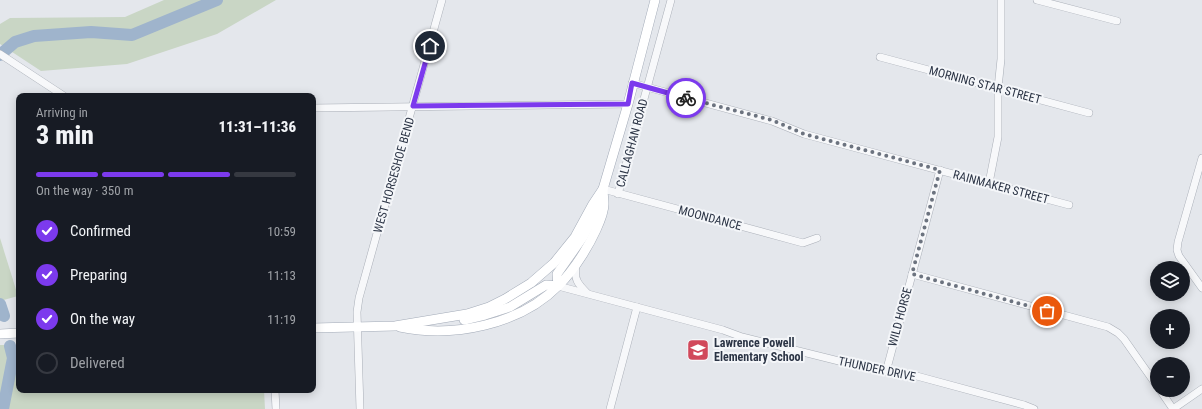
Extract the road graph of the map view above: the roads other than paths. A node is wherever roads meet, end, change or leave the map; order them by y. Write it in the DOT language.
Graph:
graph roads {
  1 [pos="442,0"];
  2 [pos="655,0"];
  3 [pos="671,0"];
  4 [pos="1001,0"];
  5 [pos="1037,0"];
  6 [pos="1117,22"];
  7 [pos="0,54"];
  8 [pos="880,57"];
  9 [pos="632,83"];
  10 [pos="647,88"];
  11 [pos="998,88"];
  12 [pos="60,93"];
  13 [pos="628,104"];
  14 [pos="413,106"];
  15 [pos="316,108"];
  16 [pos="1089,113"];
  17 [pos="1202,158"];
  18 [pos="940,170"];
  19 [pos="989,183"];
  20 [pos="601,192"];
  21 [pos="618,194"];
  22 [pos="1069,205"];
  23 [pos="817,238"];
  24 [pos="576,265"];
  25 [pos="912,274"];
  26 [pos="558,286"];
  27 [pos="1202,288"];
  28 [pos="587,294"];
  29 [pos="637,307"];
  30 [pos="417,322"];
  31 [pos="395,326"];
  32 [pos="357,327"];
  33 [pos="316,328"];
  34 [pos="16,333"];
  35 [pos="0,334"];
  36 [pos="886,372"];
  37 [pos="1150,376"];
  38 [pos="1202,389"];
  39 [pos="276,393"];
  40 [pos="1165,397"];
  41 [pos="276,409"];
  42 [pos="360,409"];
  43 [pos="610,409"];
  44 [pos="1034,409"];
  45 [pos="1173,409"];
  1 -- 14 [label="street, WEST HORSESHOE BEND"];
  2 -- 9 [label="main road, CALLAGHAN ROAD"];
  3 -- 10 [label="street, CALLAGHAN ROAD"];
  4 -- 11 [label="street"];
  5 -- 6 [label="street"];
  7 -- 12 [label="street"];
  8 -- 11 [label="street, MORNING STAR STREET"];
  9 -- 10 [label="street, RAINMAKER STREET"];
  9 -- 13 [label="main road, CALLAGHAN ROAD"];
  10 -- 18 [label="street, RAINMAKER STREET"];
  10 -- 21 [label="street, CALLAGHAN ROAD"];
  11 -- 16 [label="street, MORNING STAR STREET"];
  11 -- 19 [label="street"];
  13 -- 14 [label="street"];
  13 -- 20 [label="main road, CALLAGHAN ROAD"];
  14 -- 15 [label="street"];
  14 -- 32 [label="street, WEST HORSESHOE BEND"];
  17 -- 27 [label="street"];
  18 -- 19 [label="street, RAINMAKER STREET"];
  18 -- 25 [label="street, WILD HORSE"];
  19 -- 22 [label="street, RAINMAKER STREET"];
  20 -- 21 [label="street, MOONDANCE"];
  20 -- 24 [label="main road, CALLAGHAN ROAD"];
  20 -- 26 [label="main road"];
  20 -- 30 [label="main road, CALLAGHAN ROAD"];
  21 -- 23 [label="street, MOONDANCE"];
  24 -- 26 [label="main road, CALLAGHAN ROAD"];
  24 -- 28 [label="street"];
  25 -- 36 [label="street, WILD HORSE"];
  25 -- 37 [label="street"];
  26 -- 28 [label="street, THUNDER DRIVE"];
  26 -- 30 [label="main road"];
  26 -- 31 [label="main road, CALLAGHAN ROAD"];
  28 -- 29 [label="street, THUNDER DRIVE"];
  29 -- 36 [label="street, THUNDER DRIVE"];
  29 -- 43 [label="street"];
  30 -- 31 [label="main road, CALLAGHAN ROAD"];
  31 -- 32 [label="main road, CALLAGHAN ROAD"];
  32 -- 33 [label="main road, CALLAGHAN ROAD"];
  32 -- 42 [label="street, WEST HORSESHOE BEND"];
  34 -- 35 [label="main road"];
  36 -- 44 [label="street, THUNDER DRIVE"];
  38 -- 45 [label="street"];
  39 -- 41 [label="street"];
  40 -- 45 [label="street"];
}
